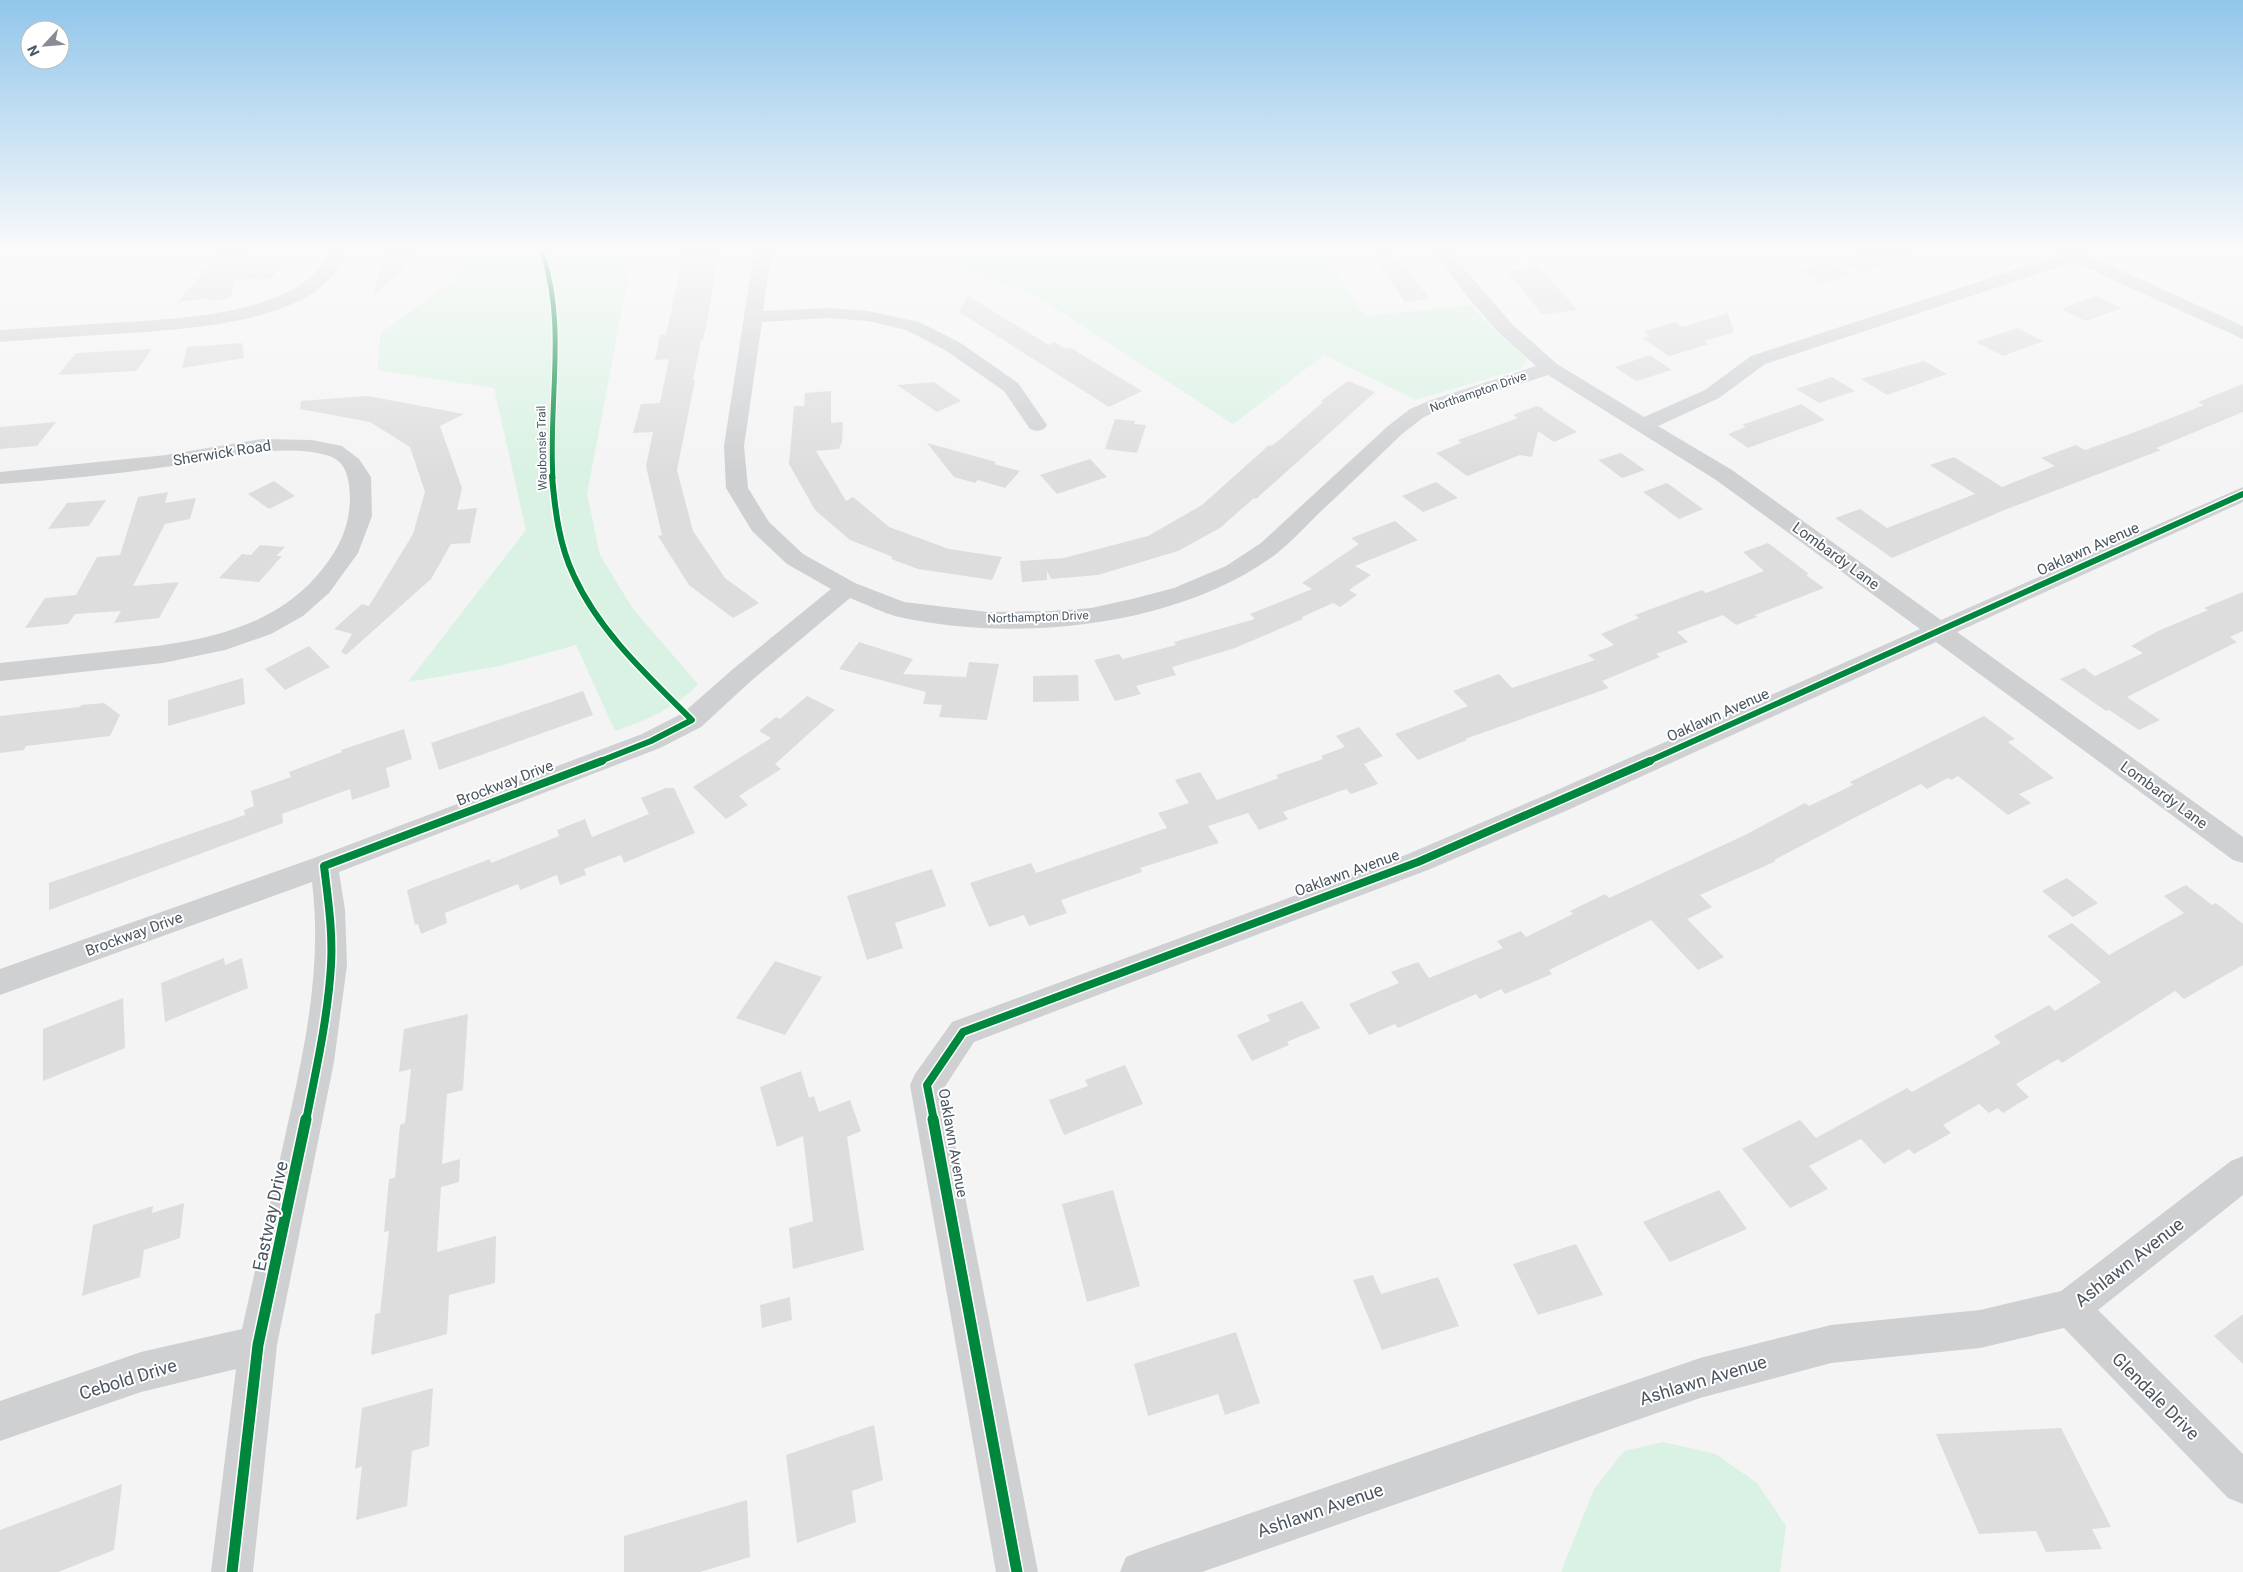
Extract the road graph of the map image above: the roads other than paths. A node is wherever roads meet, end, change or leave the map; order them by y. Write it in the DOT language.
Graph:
graph roads {
  1 [pos="147,325"];
  2 [pos="753,325"];
  3 [pos="909,325"];
  4 [pos="1503,325"];
  5 [pos="1861,325"];
  6 [pos="2227,325"];
  7 [pos="2243,333"];
  8 [pos="0,336"];
  9 [pos="1550,368"];
  10 [pos="1037,424"];
  11 [pos="1645,424"];
  12 [pos="0,478"];
  13 [pos="2243,494"];
  14 [pos="847,588"];
  15 [pos="1940,632"];
  16 [pos="0,672"];
  17 [pos="2243,852"];
  18 [pos="324,866"];
  19 [pos="0,982"];
  20 [pos="2243,1173"];
  21 [pos="2070,1308"];
  22 [pos="258,1345"];
  23 [pos="0,1422"];
  24 [pos="2243,1483"];
  25 [pos="232,1572"];
  26 [pos="1017,1572"];
  27 [pos="1141,1572"];
  1 -- 8 [label="street"];
  2 -- 14 [label="street, Northampton Drive"];
  3 -- 10 [label="street"];
  4 -- 9 [label="street, Lombardy Lane"];
  5 -- 11 [label="street"];
  6 -- 7 [label="street"];
  9 -- 11 [label="street, Lombardy Lane"];
  9 -- 14 [label="street, Northampton Drive"];
  11 -- 15 [label="street, Lombardy Lane"];
  12 -- 16 [label="street, Sherwick Road"];
  13 -- 15 [label="street, Oaklawn Avenue"];
  14 -- 18 [label="street, Brockway Drive"];
  15 -- 17 [label="street, Lombardy Lane"];
  15 -- 26 [label="street, Oaklawn Avenue"];
  18 -- 19 [label="street, Brockway Drive"];
  18 -- 22 [label="street, Eastway Drive"];
  20 -- 21 [label="street, Ashlawn Avenue"];
  21 -- 24 [label="street, Glendale Drive"];
  21 -- 27 [label="street, Ashlawn Avenue"];
  22 -- 23 [label="street, Cebold Drive"];
  22 -- 25 [label="street, Eastway Drive"];
}
